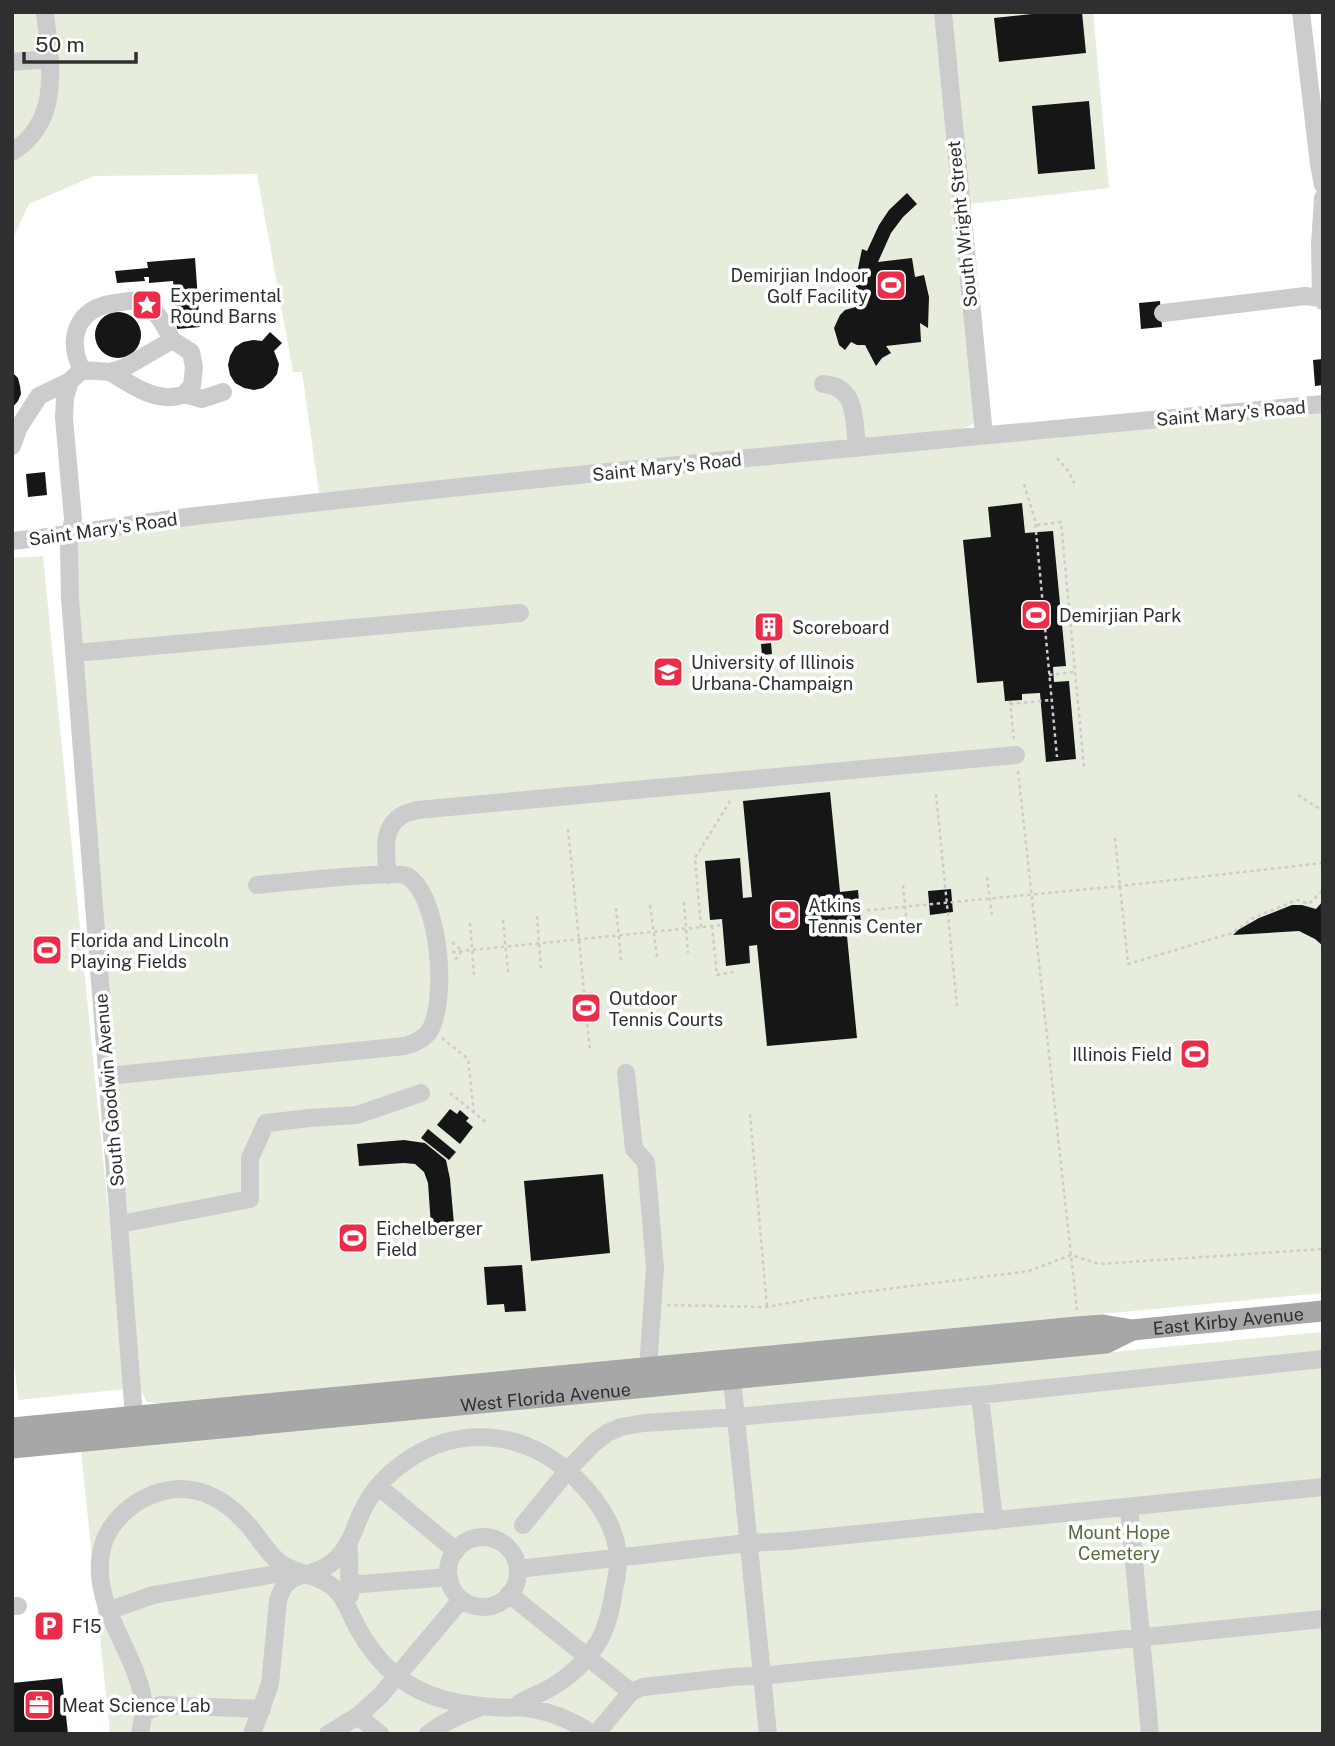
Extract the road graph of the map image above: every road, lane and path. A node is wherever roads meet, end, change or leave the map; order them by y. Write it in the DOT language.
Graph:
graph roads {
  1 [pos="45,12"];
  2 [pos="943,12"];
  3 [pos="1301,12"];
  4 [pos="50,59"];
  5 [pos="12,62"];
  6 [pos="12,152"];
  7 [pos="1323,185"];
  8 [pos="1323,198"];
  9 [pos="1322,300"];
  10 [pos="1164,313"];
  11 [pos="172,340"];
  12 [pos="110,372"];
  13 [pos="76,376"];
  14 [pos="823,384"];
  15 [pos="223,392"];
  16 [pos="184,394"];
  17 [pos="1323,404"];
  18 [pos="984,435"];
  19 [pos="12,446"];
  20 [pos="857,448"];
  21 [pos="1056,458"];
  22 [pos="1024,484"];
  23 [pos="1076,487"];
  24 [pos="1036,525"];
  25 [pos="71,534"];
  26 [pos="12,541"];
  27 [pos="520,613"];
  28 [pos="75,653"];
  29 [pos="1075,672"];
  30 [pos="1049,675"];
  31 [pos="1051,700"];
  32 [pos="1016,755"];
  33 [pos="1057,757"];
  34 [pos="1084,767"];
  35 [pos="743,780"];
  36 [pos="936,794"];
  37 [pos="1298,795"];
  38 [pos="1323,811"];
  39 [pos="568,829"];
  40 [pos="1115,838"];
  41 [pos="1323,863"];
  42 [pos="388,875"];
  43 [pos="987,877"];
  44 [pos="257,885"];
  45 [pos="904,885"];
  46 [pos="1120,886"];
  47 [pos="1323,890"];
  48 [pos="1032,894"];
  49 [pos="990,898"];
  50 [pos="684,902"];
  51 [pos="946,902"];
  52 [pos="650,905"];
  53 [pos="905,906"];
  54 [pos="616,908"];
  55 [pos="860,911"];
  56 [pos="992,915"];
  57 [pos="537,916"];
  58 [pos="503,920"];
  59 [pos="470,923"];
  60 [pos="906,924"];
  61 [pos="722,925"];
  62 [pos="712,926"];
  63 [pos="701,928"];
  64 [pos="686,929"];
  65 [pos="654,932"];
  66 [pos="619,935"];
  67 [pos="579,939"];
  68 [pos="539,943"];
  69 [pos="506,946"];
  70 [pos="472,950"];
  71 [pos="438,953"];
  72 [pos="688,953"];
  73 [pos="657,957"];
  74 [pos="621,960"];
  75 [pos="541,968"];
  76 [pos="508,972"];
  77 [pos="734,972"];
  78 [pos="474,975"];
  79 [pos="957,1006"];
  80 [pos="440,1036"];
  81 [pos="590,1051"];
  82 [pos="626,1073"];
  83 [pos="108,1076"];
  84 [pos="421,1093"];
  85 [pos="450,1093"];
  86 [pos="474,1113"];
  87 [pos="750,1114"];
  88 [pos="487,1124"];
  89 [pos="120,1224"];
  90 [pos="1323,1248"];
  91 [pos="1071,1255"];
  92 [pos="653,1305"];
  93 [pos="767,1307"];
  94 [pos="1323,1311"];
  95 [pos="1077,1327"];
  96 [pos="1323,1359"];
  97 [pos="651,1378"];
  98 [pos="732,1379"];
  99 [pos="980,1395"];
  100 [pos="736,1418"];
  101 [pos="135,1426"];
  102 [pos="12,1428"];
  103 [pos="12,1448"];
  104 [pos="568,1470"];
  105 [pos="378,1486"];
  106 [pos="1323,1488"];
  107 [pos="1129,1507"];
  108 [pos="995,1521"];
  109 [pos="523,1525"];
  110 [pos="747,1543"];
  111 [pos="348,1544"];
  112 [pos="269,1551"];
  113 [pos="456,1551"];
  114 [pos="618,1558"];
  115 [pos="518,1569"];
  116 [pos="275,1574"];
  117 [pos="307,1574"];
  118 [pos="449,1577"];
  119 [pos="349,1585"];
  120 [pos="509,1594"];
  121 [pos="461,1600"];
  122 [pos="278,1601"];
  123 [pos="346,1605"];
  124 [pos="108,1611"];
  125 [pos="1323,1619"];
  126 [pos="1141,1638"];
  127 [pos="587,1657"];
  128 [pos="761,1676"];
  129 [pos="396,1677"];
  130 [pos="631,1692"];
  131 [pos="482,1707"];
  132 [pos="515,1707"];
  133 [pos="262,1709"];
  134 [pos="144,1713"];
  135 [pos="358,1716"];
  136 [pos="141,1734"];
  137 [pos="252,1734"];
  138 [pos="328,1734"];
  139 [pos="380,1734"];
  140 [pos="428,1734"];
  141 [pos="594,1734"];
  142 [pos="768,1734"];
  143 [pos="1150,1734"];
  1 -- 4 [label="street"];
  2 -- 18 [label="street, South Wright Street"];
  3 -- 7 [label="street"];
  4 -- 5 [label="street"];
  4 -- 6 [label="street"];
  8 -- 9 [label="street"];
  9 -- 10 [label="street"];
  11 -- 12 [label="street"];
  11 -- 13 [label="street"];
  11 -- 16 [label="street"];
  12 -- 13 [label="street"];
  12 -- 16 [label="street"];
  13 -- 19 [label="street"];
  13 -- 25 [label="street, South Goodwin Avenue"];
  14 -- 20 [label="street"];
  15 -- 16 [label="street"];
  17 -- 18 [label="street, Saint Mary's Road"];
  18 -- 20 [label="street, Saint Mary's Road"];
  20 -- 25 [label="street, Saint Mary's Road"];
  21 -- 23 [label="path"];
  22 -- 24 [label="path"];
  24 -- 29 [label="path"];
  24 -- 30 [label="path"];
  25 -- 26 [label="street, Saint Mary's Road"];
  25 -- 28 [label="street, South Goodwin Avenue"];
  27 -- 28 [label="street"];
  28 -- 83 [label="street, South Goodwin Avenue"];
  29 -- 30 [label="path"];
  29 -- 34 [label="path"];
  30 -- 31 [label="path"];
  31 -- 32 [label="path"];
  31 -- 33 [label="path"];
  32 -- 35 [label="street"];
  32 -- 48 [label="path"];
  35 -- 42 [label="street"];
  35 -- 63 [label="path"];
  36 -- 51 [label="path"];
  37 -- 38 [label="path"];
  39 -- 67 [label="path"];
  40 -- 46 [label="path"];
  41 -- 46 [label="path"];
  42 -- 44 [label="street"];
  42 -- 71 [label="street"];
  43 -- 49 [label="path"];
  45 -- 53 [label="path"];
  46 -- 47 [label="path"];
  46 -- 48 [label="path"];
  48 -- 49 [label="path"];
  48 -- 91 [label="path"];
  49 -- 51 [label="path"];
  49 -- 56 [label="path"];
  50 -- 64 [label="path"];
  51 -- 53 [label="path"];
  51 -- 79 [label="path"];
  52 -- 65 [label="path"];
  53 -- 55 [label="path"];
  53 -- 60 [label="path"];
  54 -- 66 [label="path"];
  57 -- 68 [label="path"];
  58 -- 69 [label="path"];
  59 -- 70 [label="path"];
  61 -- 62 [label="path"];
  62 -- 63 [label="path"];
  62 -- 77 [label="path"];
  63 -- 64 [label="path"];
  64 -- 65 [label="path"];
  64 -- 72 [label="path"];
  65 -- 66 [label="path"];
  65 -- 73 [label="path"];
  66 -- 67 [label="path"];
  66 -- 74 [label="path"];
  67 -- 68 [label="path"];
  67 -- 81 [label="path"];
  68 -- 69 [label="path"];
  68 -- 75 [label="path"];
  69 -- 70 [label="path"];
  69 -- 76 [label="path"];
  70 -- 71 [label="path"];
  70 -- 78 [label="path"];
  71 -- 83 [label="street"];
  80 -- 86 [label="path"];
  82 -- 92 [label="street"];
  83 -- 89 [label="street, South Goodwin Avenue"];
  84 -- 89 [label="street"];
  85 -- 86 [label="path"];
  86 -- 88 [label="path"];
  87 -- 93 [label="path"];
  89 -- 101 [label="street, South Goodwin Avenue"];
  90 -- 91 [label="path"];
  91 -- 93 [label="path"];
  91 -- 95 [label="path"];
  92 -- 93 [label="path"];
  92 -- 97 [label="street"];
  94 -- 95 [label="main road, East Kirby Avenue"];
  95 -- 97 [label="main road, West Florida Avenue"];
  95 -- 98 [label="main road, West Florida Avenue"];
  96 -- 99 [label="street"];
  97 -- 98 [label="main road, West Florida Avenue"];
  97 -- 101 [label="main road, West Florida Avenue"];
  98 -- 100 [label="street"];
  99 -- 100 [label="street"];
  99 -- 108 [label="street"];
  100 -- 104 [label="street"];
  100 -- 110 [label="street"];
  101 -- 102 [label="main road, West Florida Avenue"];
  101 -- 103 [label="main road, West Florida Avenue"];
  104 -- 105 [label="street"];
  104 -- 109 [label="street"];
  104 -- 114 [label="street"];
  105 -- 111 [label="street"];
  105 -- 113 [label="street"];
  106 -- 107 [label="street"];
  107 -- 108 [label="street"];
  107 -- 126 [label="street"];
  108 -- 110 [label="street"];
  110 -- 114 [label="street"];
  110 -- 128 [label="street"];
  111 -- 117 [label="street"];
  111 -- 119 [label="street"];
  112 -- 116 [label="street"];
  112 -- 117 [label="street"];
  112 -- 124 [label="street"];
  113 -- 115 [label="street"];
  113 -- 118 [label="street"];
  114 -- 115 [label="street"];
  114 -- 127 [label="street"];
  115 -- 120 [label="street"];
  116 -- 122 [label="street"];
  116 -- 124 [label="street"];
  117 -- 122 [label="street"];
  117 -- 123 [label="street"];
  118 -- 119 [label="street"];
  118 -- 121 [label="street"];
  119 -- 123 [label="street"];
  120 -- 121 [label="street"];
  120 -- 127 [label="street"];
  121 -- 129 [label="street"];
  122 -- 133 [label="street"];
  123 -- 129 [label="street"];
  124 -- 134 [label="street"];
  125 -- 126 [label="street"];
  126 -- 128 [label="street"];
  126 -- 143 [label="street"];
  127 -- 130 [label="street"];
  127 -- 132 [label="street"];
  128 -- 130 [label="street"];
  128 -- 142 [label="street"];
  129 -- 131 [label="street"];
  129 -- 135 [label="street"];
  130 -- 141 [label="street"];
  131 -- 132 [label="street"];
  131 -- 140 [label="street"];
  132 -- 141 [label="street"];
  133 -- 134 [label="street"];
  133 -- 137 [label="street"];
  134 -- 136 [label="street"];
  135 -- 138 [label="street"];
  135 -- 139 [label="street"];
}
